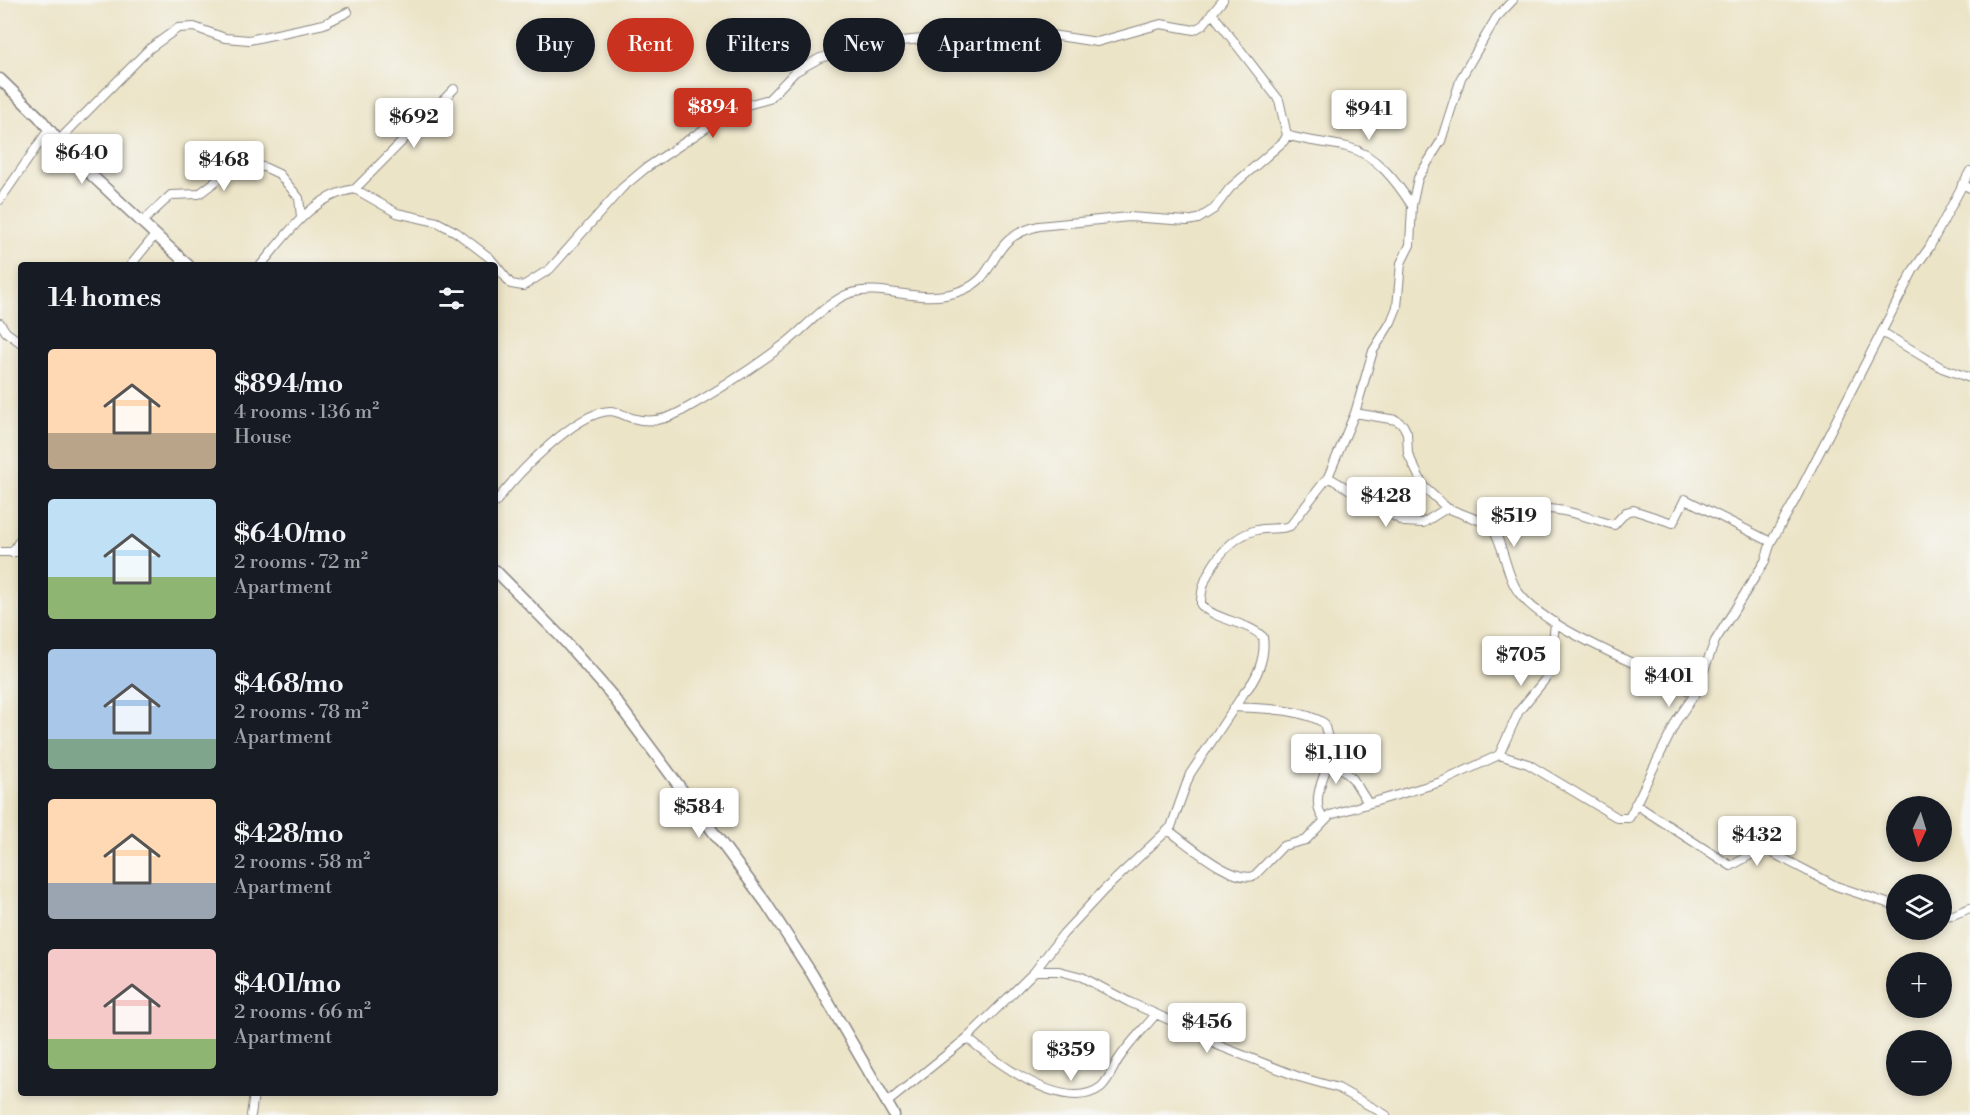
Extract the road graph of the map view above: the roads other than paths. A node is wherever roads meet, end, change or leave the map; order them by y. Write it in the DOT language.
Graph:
graph roads {
  1 [pos="1223,0"];
  2 [pos="1513,0"];
  3 [pos="348,12"];
  4 [pos="1212,13"];
  5 [pos="0,79"];
  6 [pos="454,89"];
  7 [pos="49,129"];
  8 [pos="1287,135"];
  9 [pos="58,141"];
  10 [pos="1970,171"];
  11 [pos="1966,186"];
  12 [pos="355,189"];
  13 [pos="0,200"];
  14 [pos="1412,206"];
  15 [pos="301,217"];
  16 [pos="141,223"];
  17 [pos="156,234"];
  18 [pos="133,262"];
  19 [pos="185,262"];
  20 [pos="263,262"];
  21 [pos="493,262"];
  22 [pos="498,268"];
  23 [pos="0,323"];
  24 [pos="1882,332"];
  25 [pos="18,341"];
  26 [pos="1970,378"];
  27 [pos="1355,413"];
  28 [pos="1328,477"];
  29 [pos="498,500"];
  30 [pos="1447,508"];
  31 [pos="1488,522"];
  32 [pos="1771,542"];
  33 [pos="0,552"];
  34 [pos="16,552"];
  35 [pos="498,573"];
  36 [pos="1555,622"];
  37 [pos="1695,694"];
  38 [pos="1235,707"];
  39 [pos="1332,754"];
  40 [pos="1499,755"];
  41 [pos="1368,803"];
  42 [pos="1635,804"];
  43 [pos="1324,819"];
  44 [pos="1168,830"];
  45 [pos="1886,903"];
  46 [pos="1970,908"];
  47 [pos="1952,915"];
  48 [pos="1035,971"];
  49 [pos="1156,1014"];
  50 [pos="967,1038"];
  51 [pos="254,1096"];
  52 [pos="891,1110"];
  53 [pos="251,1115"];
  54 [pos="1386,1115"];
  1 -- 4 [label="street"];
  2 -- 14 [label="street"];
  3 -- 9 [label="street"];
  4 -- 8 [label="street"];
  4 -- 22 [label="street"];
  5 -- 7 [label="street"];
  6 -- 12 [label="street"];
  7 -- 9 [label="street"];
  7 -- 13 [label="street"];
  8 -- 14 [label="street"];
  8 -- 29 [label="street"];
  9 -- 16 [label="street"];
  10 -- 11 [label="street"];
  11 -- 24 [label="street"];
  12 -- 15 [label="street"];
  12 -- 21 [label="street"];
  14 -- 27 [label="street"];
  15 -- 16 [label="street"];
  15 -- 20 [label="street"];
  16 -- 17 [label="street"];
  17 -- 18 [label="street"];
  17 -- 19 [label="street"];
  23 -- 25 [label="street"];
  24 -- 26 [label="street"];
  24 -- 32 [label="street"];
  27 -- 28 [label="street"];
  27 -- 30 [label="street"];
  28 -- 30 [label="street"];
  28 -- 38 [label="street"];
  30 -- 31 [label="street"];
  31 -- 32 [label="street"];
  31 -- 36 [label="street"];
  32 -- 37 [label="street"];
  33 -- 34 [label="street"];
  35 -- 52 [label="street"];
  36 -- 37 [label="street"];
  36 -- 40 [label="street"];
  37 -- 42 [label="street"];
  38 -- 39 [label="street"];
  38 -- 44 [label="street"];
  39 -- 41 [label="street"];
  39 -- 43 [label="street"];
  40 -- 41 [label="street"];
  40 -- 42 [label="street"];
  41 -- 43 [label="street"];
  42 -- 45 [label="street"];
  43 -- 44 [label="street"];
  44 -- 48 [label="street"];
  46 -- 47 [label="street"];
  48 -- 49 [label="street"];
  48 -- 50 [label="street"];
  49 -- 50 [label="street"];
  49 -- 54 [label="street"];
  50 -- 52 [label="street"];
  51 -- 53 [label="street"];
}
